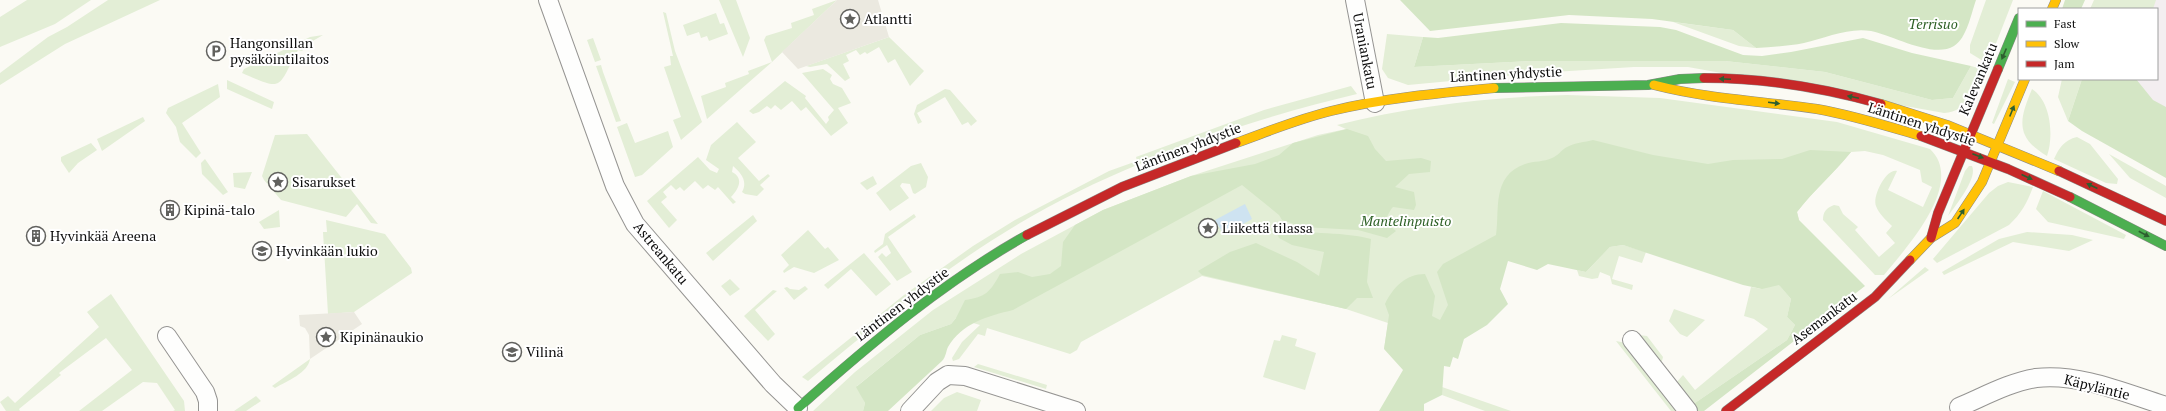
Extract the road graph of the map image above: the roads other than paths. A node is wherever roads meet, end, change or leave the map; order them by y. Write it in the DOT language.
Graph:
graph roads {
  1 [pos="548,0"];
  2 [pos="1355,0"];
  3 [pos="2018,20"];
  4 [pos="2025,80"];
  5 [pos="1652,85"];
  6 [pos="1375,103"];
  7 [pos="1971,133"];
  8 [pos="1999,144"];
  9 [pos="1964,151"];
  10 [pos="1992,162"];
  11 [pos="2166,221"];
  12 [pos="1931,238"];
  13 [pos="2166,246"];
  14 [pos="167,336"];
  15 [pos="1632,340"];
  16 [pos="2166,406"];
  17 [pos="798,408"];
  18 [pos="1961,409"];
  19 [pos="208,411"];
  20 [pos="910,411"];
  21 [pos="1076,411"];
  22 [pos="1688,411"];
  23 [pos="1726,411"];
  1 -- 17 [label="street, Astreankatu"];
  2 -- 6 [label="street, Uraniankatu"];
  3 -- 7 [label="main road, Kalevankatu, one-way"];
  8 -- 4 [label="main road, one-way"];
  5 -- 6 [label="main road, Läntinen yhdystie"];
  7 -- 5 [label="main road, Läntinen yhdystie, one-way"];
  5 -- 9 [label="main road, Läntinen yhdystie, one-way"];
  6 -- 17 [label="main road, Läntinen yhdystie"];
  7 -- 8 [label="main road, Läntinen yhdystie"];
  7 -- 9 [label="main road, Kalevankatu"];
  8 -- 10 [label="main road"];
  11 -- 8 [label="main road, Läntinen yhdystie, one-way"];
  9 -- 10 [label="main road, Läntinen yhdystie, one-way"];
  9 -- 12 [label="main road, Asemankatu"];
  12 -- 10 [label="main road, Asemankatu, one-way"];
  10 -- 13 [label="main road, Läntinen yhdystie, one-way"];
  12 -- 23 [label="main road, Asemankatu"];
  14 -- 19 [label="street"];
  15 -- 22 [label="street"];
  16 -- 18 [label="street, Käpyläntie"];
  20 -- 21 [label="street"];
}
